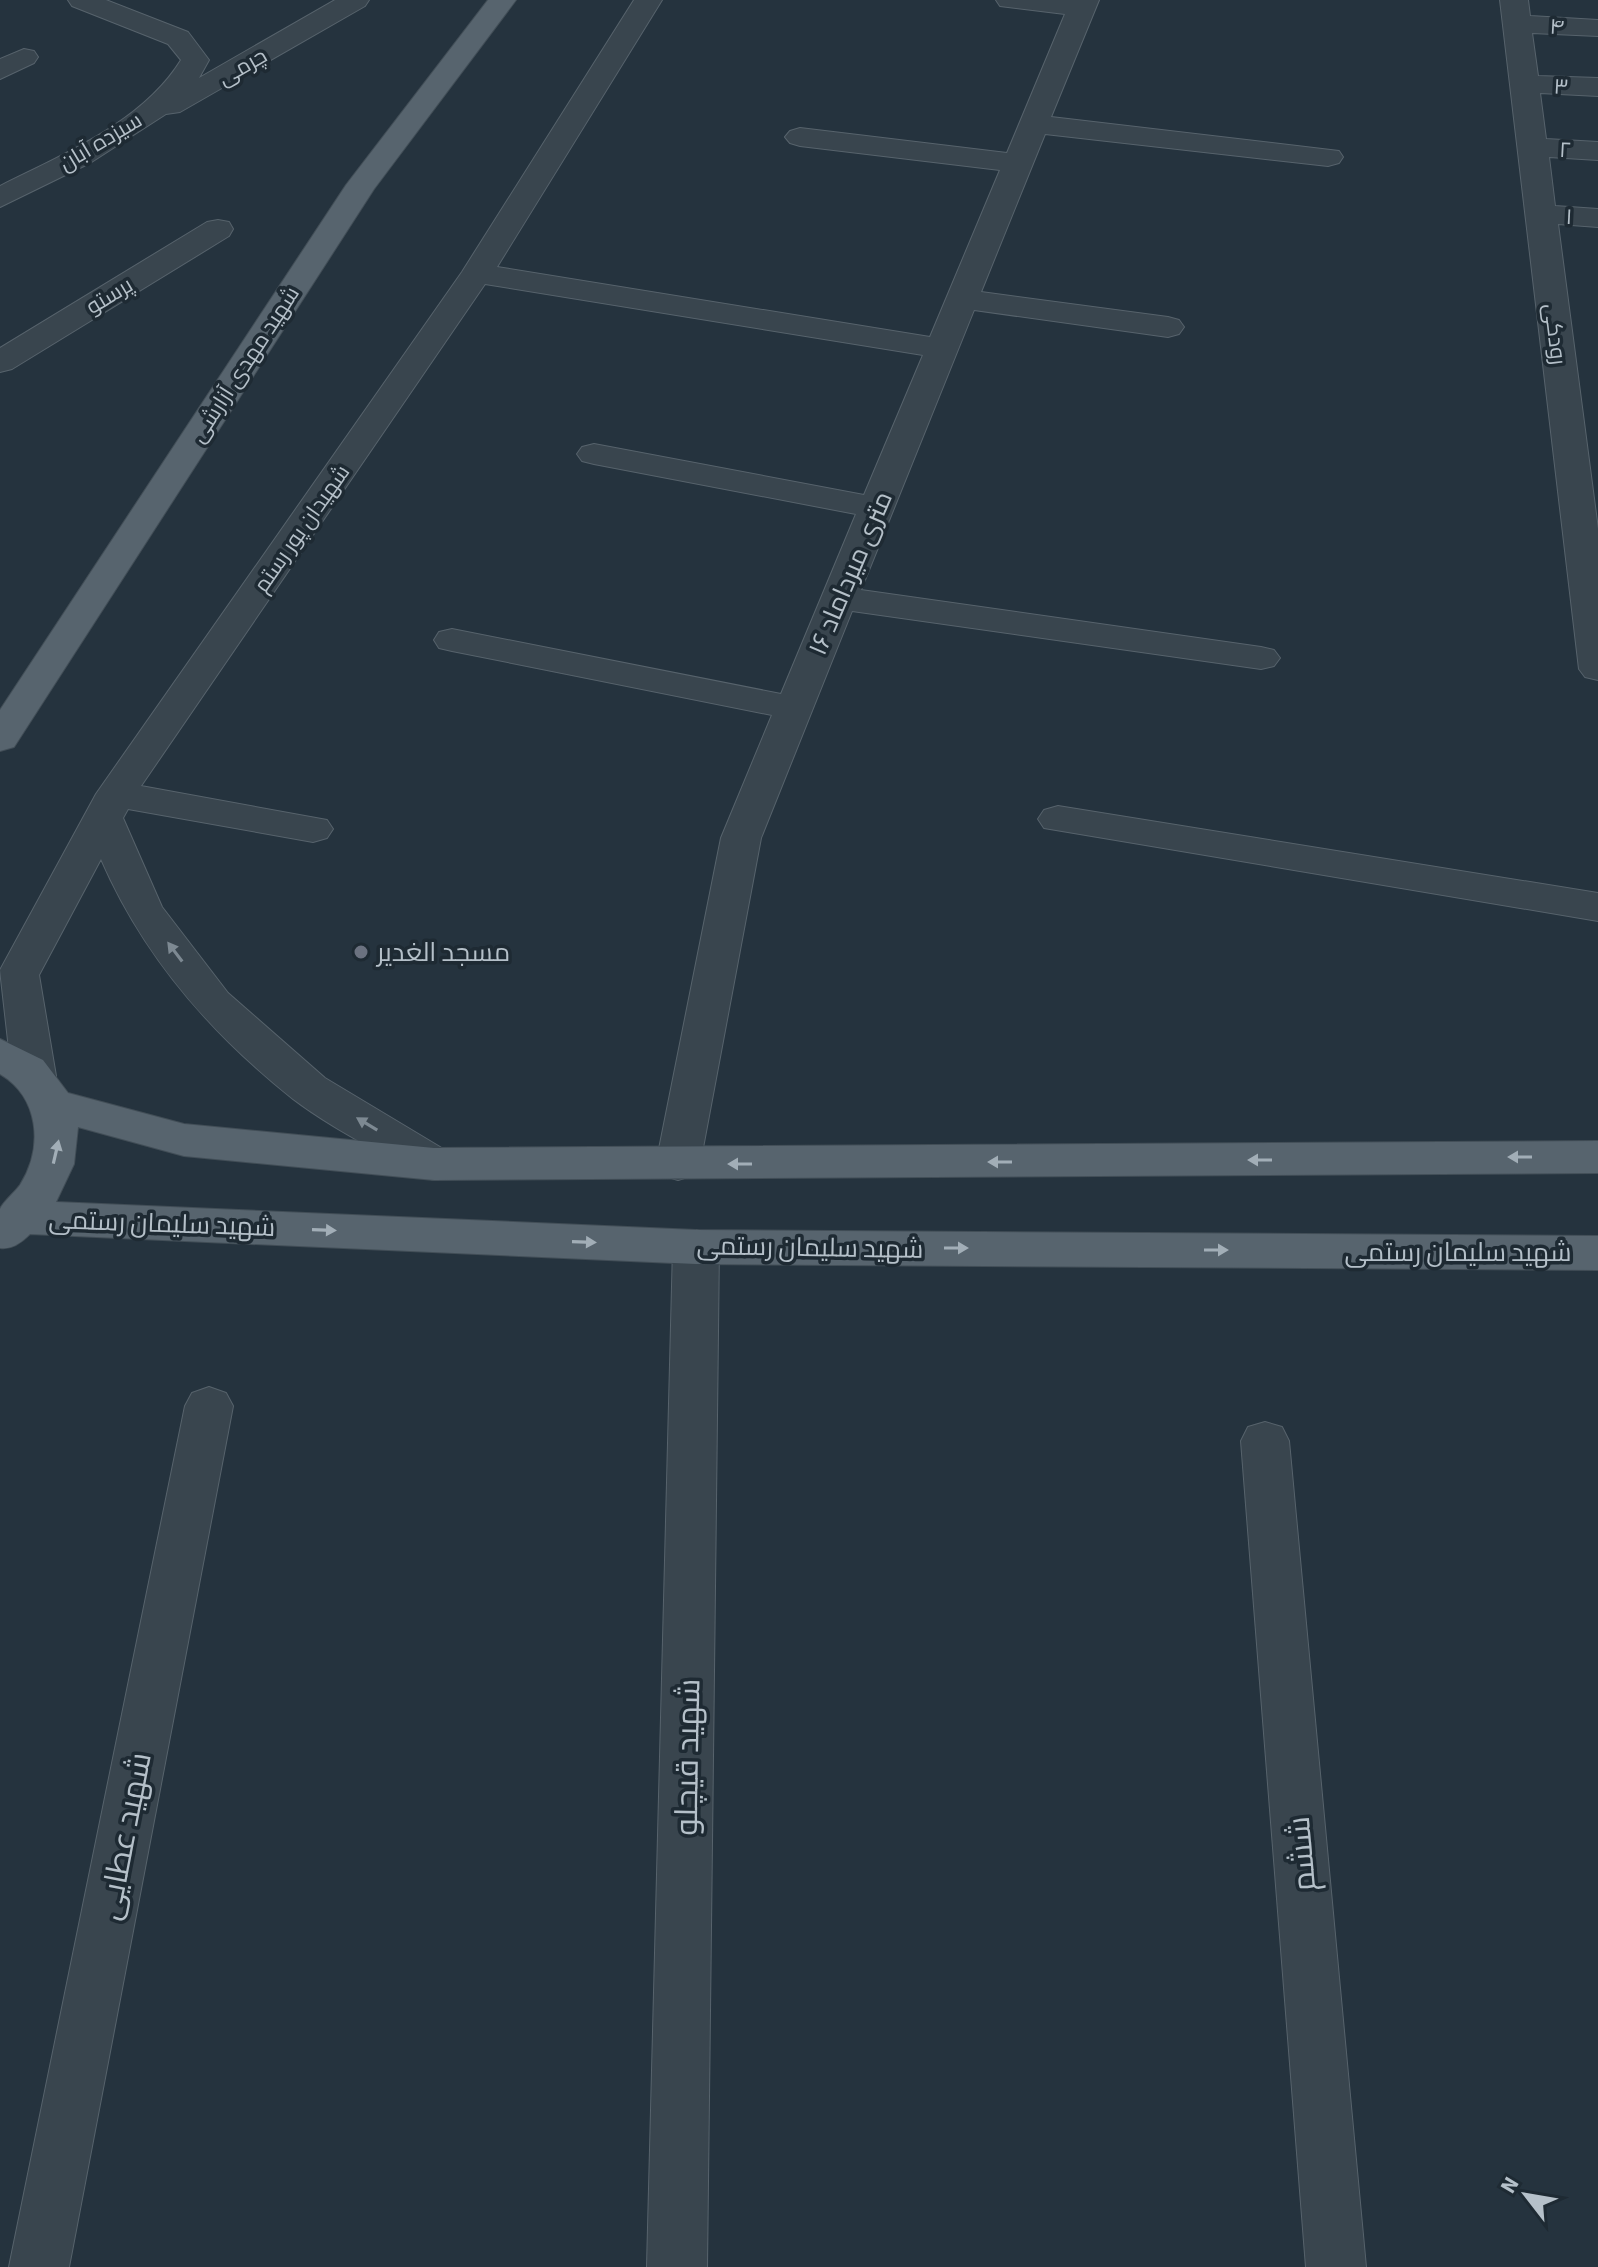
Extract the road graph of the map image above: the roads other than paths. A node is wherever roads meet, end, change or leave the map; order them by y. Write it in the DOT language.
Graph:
graph roads {
  1 [pos="82,0"];
  2 [pos="355,0"];
  3 [pos="502,0"];
  4 [pos="648,0"];
  5 [pos="1010,0"];
  6 [pos="1084,4"];
  7 [pos="1515,12"];
  8 [pos="1598,28"];
  9 [pos="1524,84"];
  10 [pos="1598,87"];
  11 [pos="1034,124"];
  12 [pos="128,129"];
  13 [pos="800,137"];
  14 [pos="1532,147"];
  15 [pos="1598,151"];
  16 [pos="1328,157"];
  17 [pos="1018,163"];
  18 [pos="0,198"];
  19 [pos="1540,214"];
  20 [pos="1598,218"];
  21 [pos="218,229"];
  22 [pos="477,273"];
  23 [pos="963,299"];
  24 [pos="1168,327"];
  25 [pos="943,349"];
  26 [pos="0,362"];
  27 [pos="594,454"];
  28 [pos="877,508"];
  29 [pos="839,598"];
  30 [pos="452,640"];
  31 [pos="1261,658"];
  32 [pos="1598,669"];
  33 [pos="794,708"];
  34 [pos="0,739"];
  35 [pos="110,806"];
  36 [pos="1058,819"];
  37 [pos="313,829"];
  38 [pos="1598,907"];
  39 [pos="29,1078"];
  40 [pos="1598,1157"];
  41 [pos="434,1164"];
  42 [pos="678,1164"];
  43 [pos="11,1226"];
  44 [pos="696,1247"];
  45 [pos="1598,1253"];
  46 [pos="209,1406"];
  47 [pos="1265,1441"];
  48 [pos="39,2267"];
  49 [pos="677,2267"];
  50 [pos="1336,2267"];
  1 -- 12 [label="street, سیزده آبان"];
  2 -- 12 [label="street, چرمی"];
  3 -- 34 [label="main road, شهید مهدی آزارشی"];
  4 -- 22 [label="street, شهیدان پور رستم"];
  5 -- 6 [label="street"];
  6 -- 11 [label="street, ۱۶ متری میرداماد"];
  7 -- 8 [label="street, ۴"];
  7 -- 9 [label="street, رودکی"];
  9 -- 10 [label="street, ۳"];
  9 -- 14 [label="street, رودکی"];
  11 -- 16 [label="street"];
  11 -- 17 [label="street, ۱۶ متری میرداماد"];
  12 -- 18 [label="street, سیزده آبان"];
  13 -- 17 [label="street"];
  14 -- 15 [label="street, ۲"];
  14 -- 19 [label="street, رودکی"];
  17 -- 23 [label="street, ۱۶ متری میرداماد"];
  19 -- 20 [label="street, ۱"];
  19 -- 32 [label="street, رودکی"];
  21 -- 26 [label="street, پرستو"];
  22 -- 25 [label="street"];
  22 -- 35 [label="street, شهیدان پور رستم"];
  23 -- 24 [label="street"];
  23 -- 25 [label="street, ۱۶ متری میرداماد"];
  25 -- 28 [label="street, ۱۶ متری میرداماد"];
  27 -- 28 [label="street"];
  28 -- 29 [label="street, ۱۶ متری میرداماد"];
  29 -- 31 [label="street"];
  29 -- 33 [label="street, ۱۶ متری میرداماد"];
  30 -- 33 [label="street"];
  33 -- 42 [label="street, ۱۶ متری میرداماد"];
  35 -- 37 [label="street"];
  35 -- 39 [label="street, شهیدان پور رستم"];
  41 -- 35 [label="street, one-way"];
  36 -- 38 [label="street"];
  39 -- 41 [label="main road"];
  43 -- 39 [label="main road, one-way"];
  40 -- 42 [label="main road, one-way"];
  41 -- 42 [label="main road"];
  43 -- 44 [label="main road, شهید سلیمان رستمی, one-way"];
  44 -- 45 [label="main road, شهید سلیمان رستمی, one-way"];
  44 -- 49 [label="street, شهید قیچلو"];
  46 -- 48 [label="street, شهید عطایی"];
  47 -- 50 [label="street, ششم"];
}
